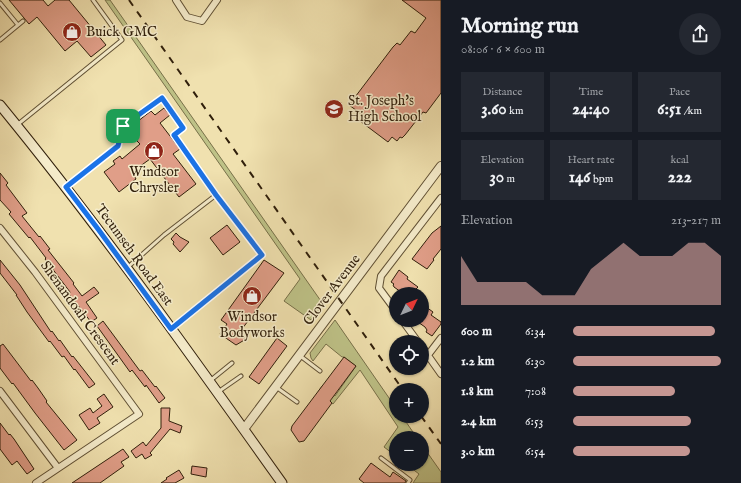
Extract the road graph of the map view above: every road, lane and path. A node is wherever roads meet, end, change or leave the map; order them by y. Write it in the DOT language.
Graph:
graph roads {
  1 [pos="93,0"];
  2 [pos="176,0"];
  3 [pos="217,0"];
  4 [pos="0,3"];
  5 [pos="23,21"];
  6 [pos="18,25"];
  7 [pos="0,40"];
  8 [pos="0,105"];
  9 [pos="17,125"];
  10 [pos="441,166"];
  11 [pos="66,187"];
  12 [pos="216,195"];
  13 [pos="441,198"];
  14 [pos="0,228"];
  15 [pos="127,268"];
  16 [pos="389,302"];
  17 [pos="171,329"];
  18 [pos="441,338"];
  19 [pos="429,355"];
  20 [pos="299,356"];
  21 [pos="429,357"];
  22 [pos="232,363"];
  23 [pos="320,371"];
  24 [pos="441,374"];
  25 [pos="241,376"];
  26 [pos="209,381"];
  27 [pos="276,387"];
  28 [pos="0,391"];
  29 [pos="217,392"];
  30 [pos="297,402"];
  31 [pos="244,429"];
  32 [pos="381,458"];
  33 [pos="58,468"];
  34 [pos="36,483"];
  35 [pos="282,483"];
  36 [pos="408,483"];
  1 -- 9 [label="lane"];
  2 -- 3 [label="street"];
  4 -- 6 [label="lane"];
  5 -- 6 [label="lane"];
  6 -- 7 [label="lane"];
  8 -- 9 [label="main road, Tecumseh Road East"];
  9 -- 11 [label="main road, Tecumseh Road East"];
  10 -- 20 [label="street, Clover Avenue"];
  11 -- 12 [label="lane"];
  11 -- 15 [label="main road, Tecumseh Road East"];
  12 -- 15 [label="lane"];
  12 -- 17 [label="lane"];
  13 -- 16 [label="street"];
  14 -- 33 [label="street, Shenandoah Crescent"];
  15 -- 17 [label="main road, Tecumseh Road East"];
  17 -- 26 [label="main road, Tecumseh Road East"];
  18 -- 19 [label="street"];
  20 -- 23 [label="lane"];
  20 -- 27 [label="street, Clover Avenue"];
  21 -- 24 [label="street"];
  22 -- 26 [label="lane"];
  25 -- 29 [label="lane"];
  26 -- 29 [label="main road, Tecumseh Road East"];
  27 -- 30 [label="lane"];
  27 -- 31 [label="street, Clover Avenue"];
  28 -- 33 [label="street"];
  29 -- 31 [label="main road, Tecumseh Road East"];
  31 -- 35 [label="main road, Tecumseh Road East"];
  32 -- 36 [label="lane"];
  33 -- 34 [label="street"];
}
